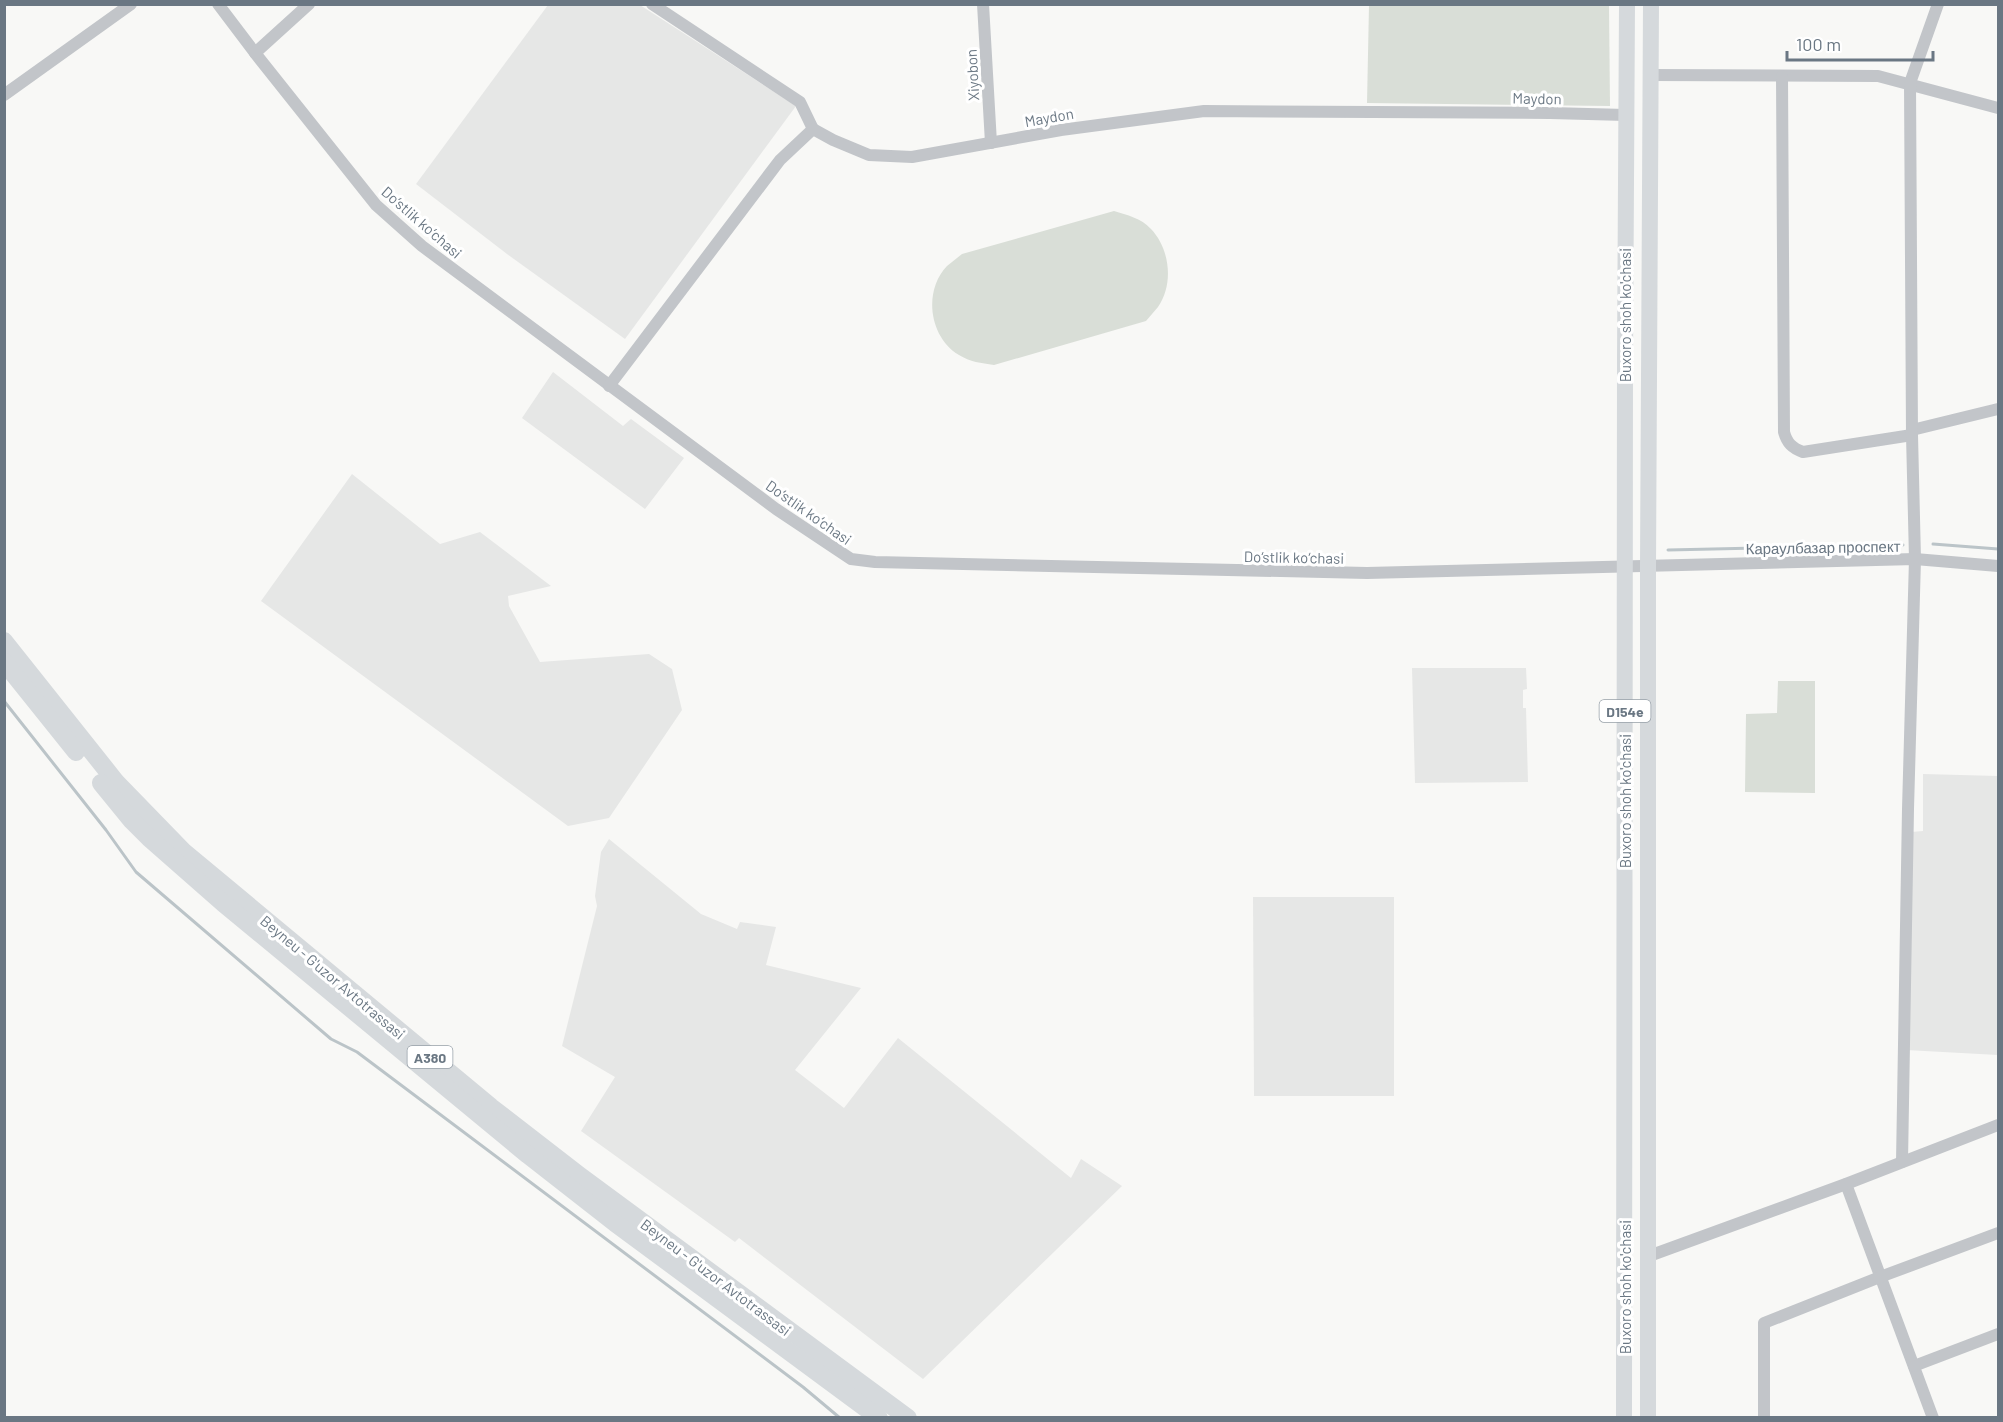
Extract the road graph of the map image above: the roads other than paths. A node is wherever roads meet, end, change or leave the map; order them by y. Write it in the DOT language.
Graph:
graph roads {
  1 [pos="130,4"];
  2 [pos="219,4"];
  3 [pos="309,4"];
  4 [pos="652,4"];
  5 [pos="983,4"];
  6 [pos="1628,4"];
  7 [pos="1651,4"];
  8 [pos="1938,4"];
  9 [pos="255,53"];
  10 [pos="1652,75"];
  11 [pos="1782,76"];
  12 [pos="1910,83"];
  13 [pos="4,95"];
  14 [pos="1998,108"];
  15 [pos="1626,115"];
  16 [pos="1651,115"];
  17 [pos="813,129"];
  18 [pos="991,143"];
  19 [pos="609,386"];
  20 [pos="1998,409"];
  21 [pos="1912,433"];
  22 [pos="1915,559"];
  23 [pos="1648,566"];
  24 [pos="1998,566"];
  25 [pos="1625,567"];
  26 [pos="4,641"];
  27 [pos="4,662"];
  28 [pos="1998,1125"];
  29 [pos="1902,1162"];
  30 [pos="1846,1184"];
  31 [pos="1998,1233"];
  32 [pos="1648,1256"];
  33 [pos="1880,1277"];
  34 [pos="1998,1334"];
  35 [pos="1914,1366"];
  36 [pos="879,1418"];
  37 [pos="908,1418"];
  38 [pos="1624,1418"];
  39 [pos="1648,1418"];
  40 [pos="1764,1418"];
  41 [pos="1933,1418"];
  1 -- 13 [label="street"];
  2 -- 9 [label="street, Do‘stlik ko‘chasi"];
  3 -- 9 [label="street"];
  4 -- 17 [label="street"];
  5 -- 18 [label="street, Xiyobon"];
  6 -- 15 [label="main road, Buxoro shoh ko'chasi / D154e"];
  7 -- 10 [label="main road, Buxoro shoh ko'chasi / D154e"];
  8 -- 12 [label="street"];
  9 -- 19 [label="street, Do‘stlik ko‘chasi"];
  10 -- 11 [label="street"];
  10 -- 16 [label="main road, Buxoro shoh ko'chasi / D154e"];
  11 -- 12 [label="street"];
  11 -- 21 [label="street"];
  12 -- 14 [label="street"];
  12 -- 21 [label="street"];
  15 -- 16 [label="main road"];
  15 -- 18 [label="street, Maydon"];
  15 -- 25 [label="main road, Buxoro shoh ko'chasi / D154e"];
  16 -- 23 [label="main road, Buxoro shoh ko'chasi / D154e"];
  17 -- 18 [label="street, Maydon"];
  17 -- 19 [label="street"];
  19 -- 25 [label="street, Do‘stlik ko‘chasi"];
  20 -- 21 [label="street"];
  21 -- 22 [label="street"];
  22 -- 23 [label="street, Караулбазар проспект"];
  22 -- 24 [label="street, Караулбазар проспект"];
  22 -- 29 [label="street"];
  23 -- 25 [label="street, Do‘stlik ko‘chasi"];
  23 -- 32 [label="main road, Buxoro shoh ko'chasi / D154e"];
  25 -- 38 [label="main road, Buxoro shoh ko'chasi / D154e"];
  26 -- 37 [label="highway, Beyneu - G'uzor Avtotrassasi / A380"];
  27 -- 36 [label="highway, Beyneu - G'uzor Avtotrassasi / A380"];
  28 -- 29 [label="street"];
  29 -- 30 [label="street"];
  30 -- 32 [label="street"];
  30 -- 33 [label="street"];
  31 -- 33 [label="street"];
  32 -- 39 [label="main road, Buxoro shoh ko'chasi / D154e"];
  33 -- 35 [label="street"];
  33 -- 40 [label="street"];
  34 -- 35 [label="street"];
  35 -- 41 [label="street"];
}
